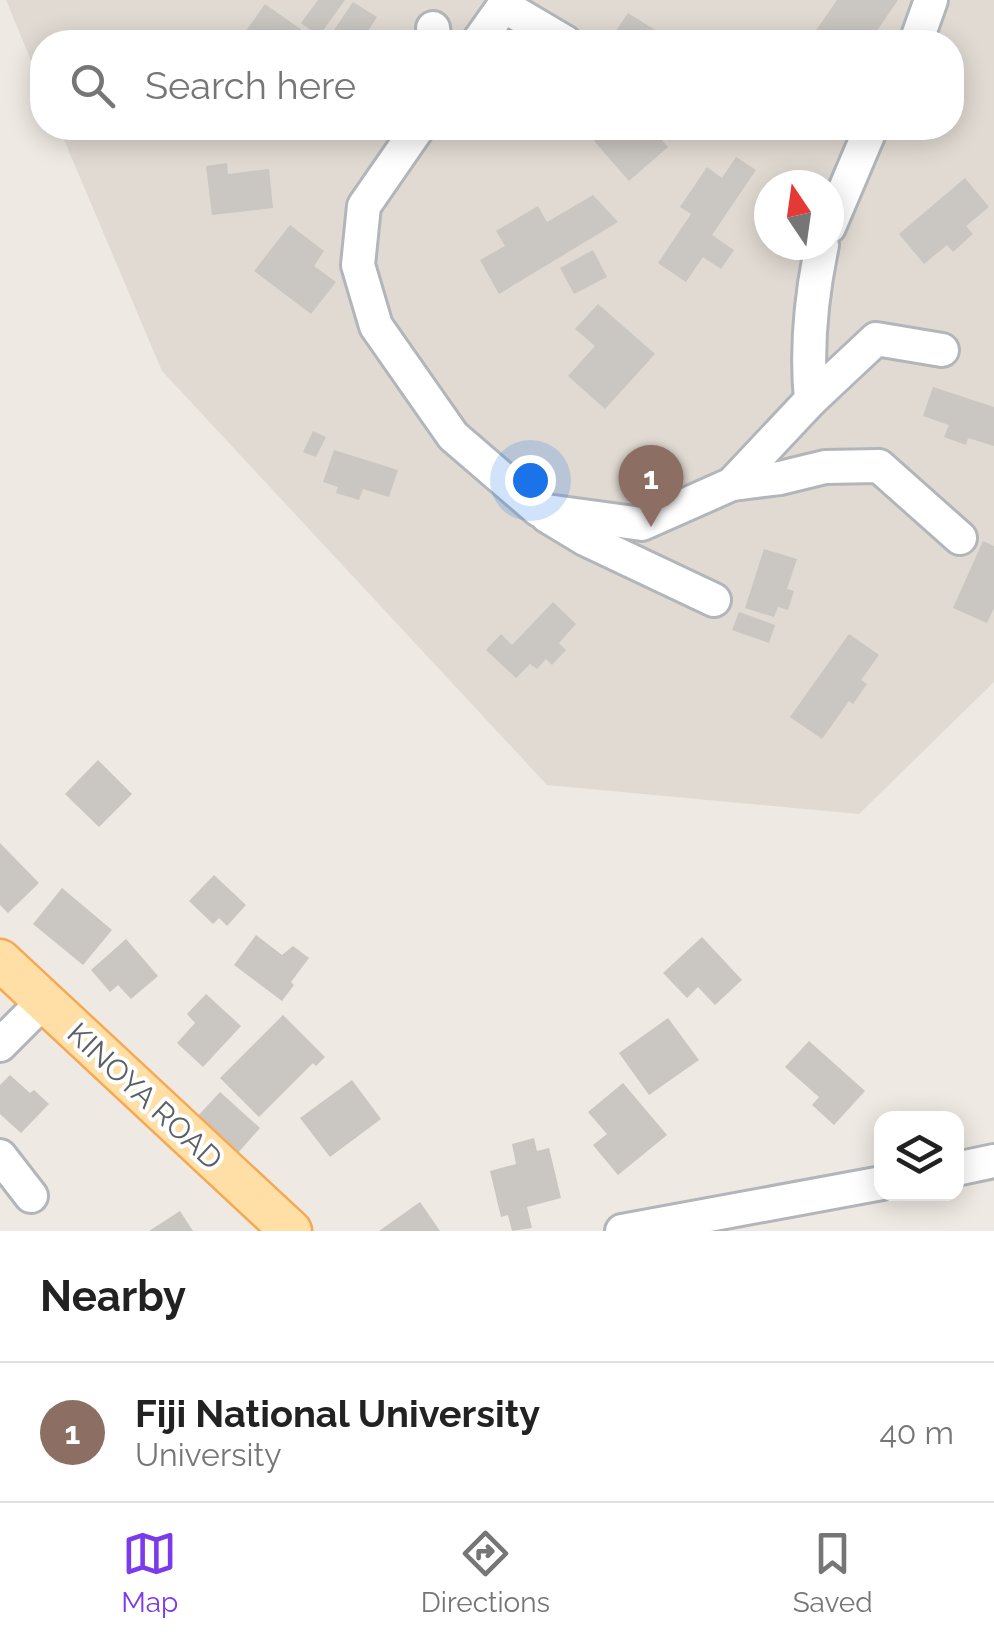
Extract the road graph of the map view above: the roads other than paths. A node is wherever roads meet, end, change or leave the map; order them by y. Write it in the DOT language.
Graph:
graph roads {
  1 [pos="931,0"];
  2 [pos="506,3"];
  3 [pos="487,30"];
  4 [pos="547,30"];
  5 [pos="920,30"];
  6 [pos="410,140"];
  7 [pos="866,140"];
  8 [pos="844,192"];
  9 [pos="819,260"];
  10 [pos="942,350"];
  11 [pos="811,400"];
  12 [pos="732,484"];
  13 [pos="538,510"];
  14 [pos="960,538"];
  15 [pos="714,600"];
  16 [pos="0,960"];
  17 [pos="43,1002"];
  18 [pos="0,1044"];
  19 [pos="0,1156"];
  20 [pos="994,1161"];
  21 [pos="964,1167"];
  22 [pos="874,1184"];
  23 [pos="30,1196"];
  24 [pos="291,1231"];
  25 [pos="622,1231"];
  1 -- 5 [label="street"];
  2 -- 3 [label="street"];
  2 -- 4 [label="street"];
  6 -- 13 [label="street"];
  7 -- 8 [label="street"];
  9 -- 11 [label="street"];
  10 -- 11 [label="street"];
  11 -- 12 [label="street"];
  12 -- 13 [label="street"];
  12 -- 14 [label="street"];
  13 -- 15 [label="street"];
  16 -- 17 [label="main road, KINOYA ROAD"];
  17 -- 18 [label="street"];
  17 -- 24 [label="main road, KINOYA ROAD"];
  19 -- 23 [label="street"];
  20 -- 21 [label="street"];
  22 -- 25 [label="street"];
}
